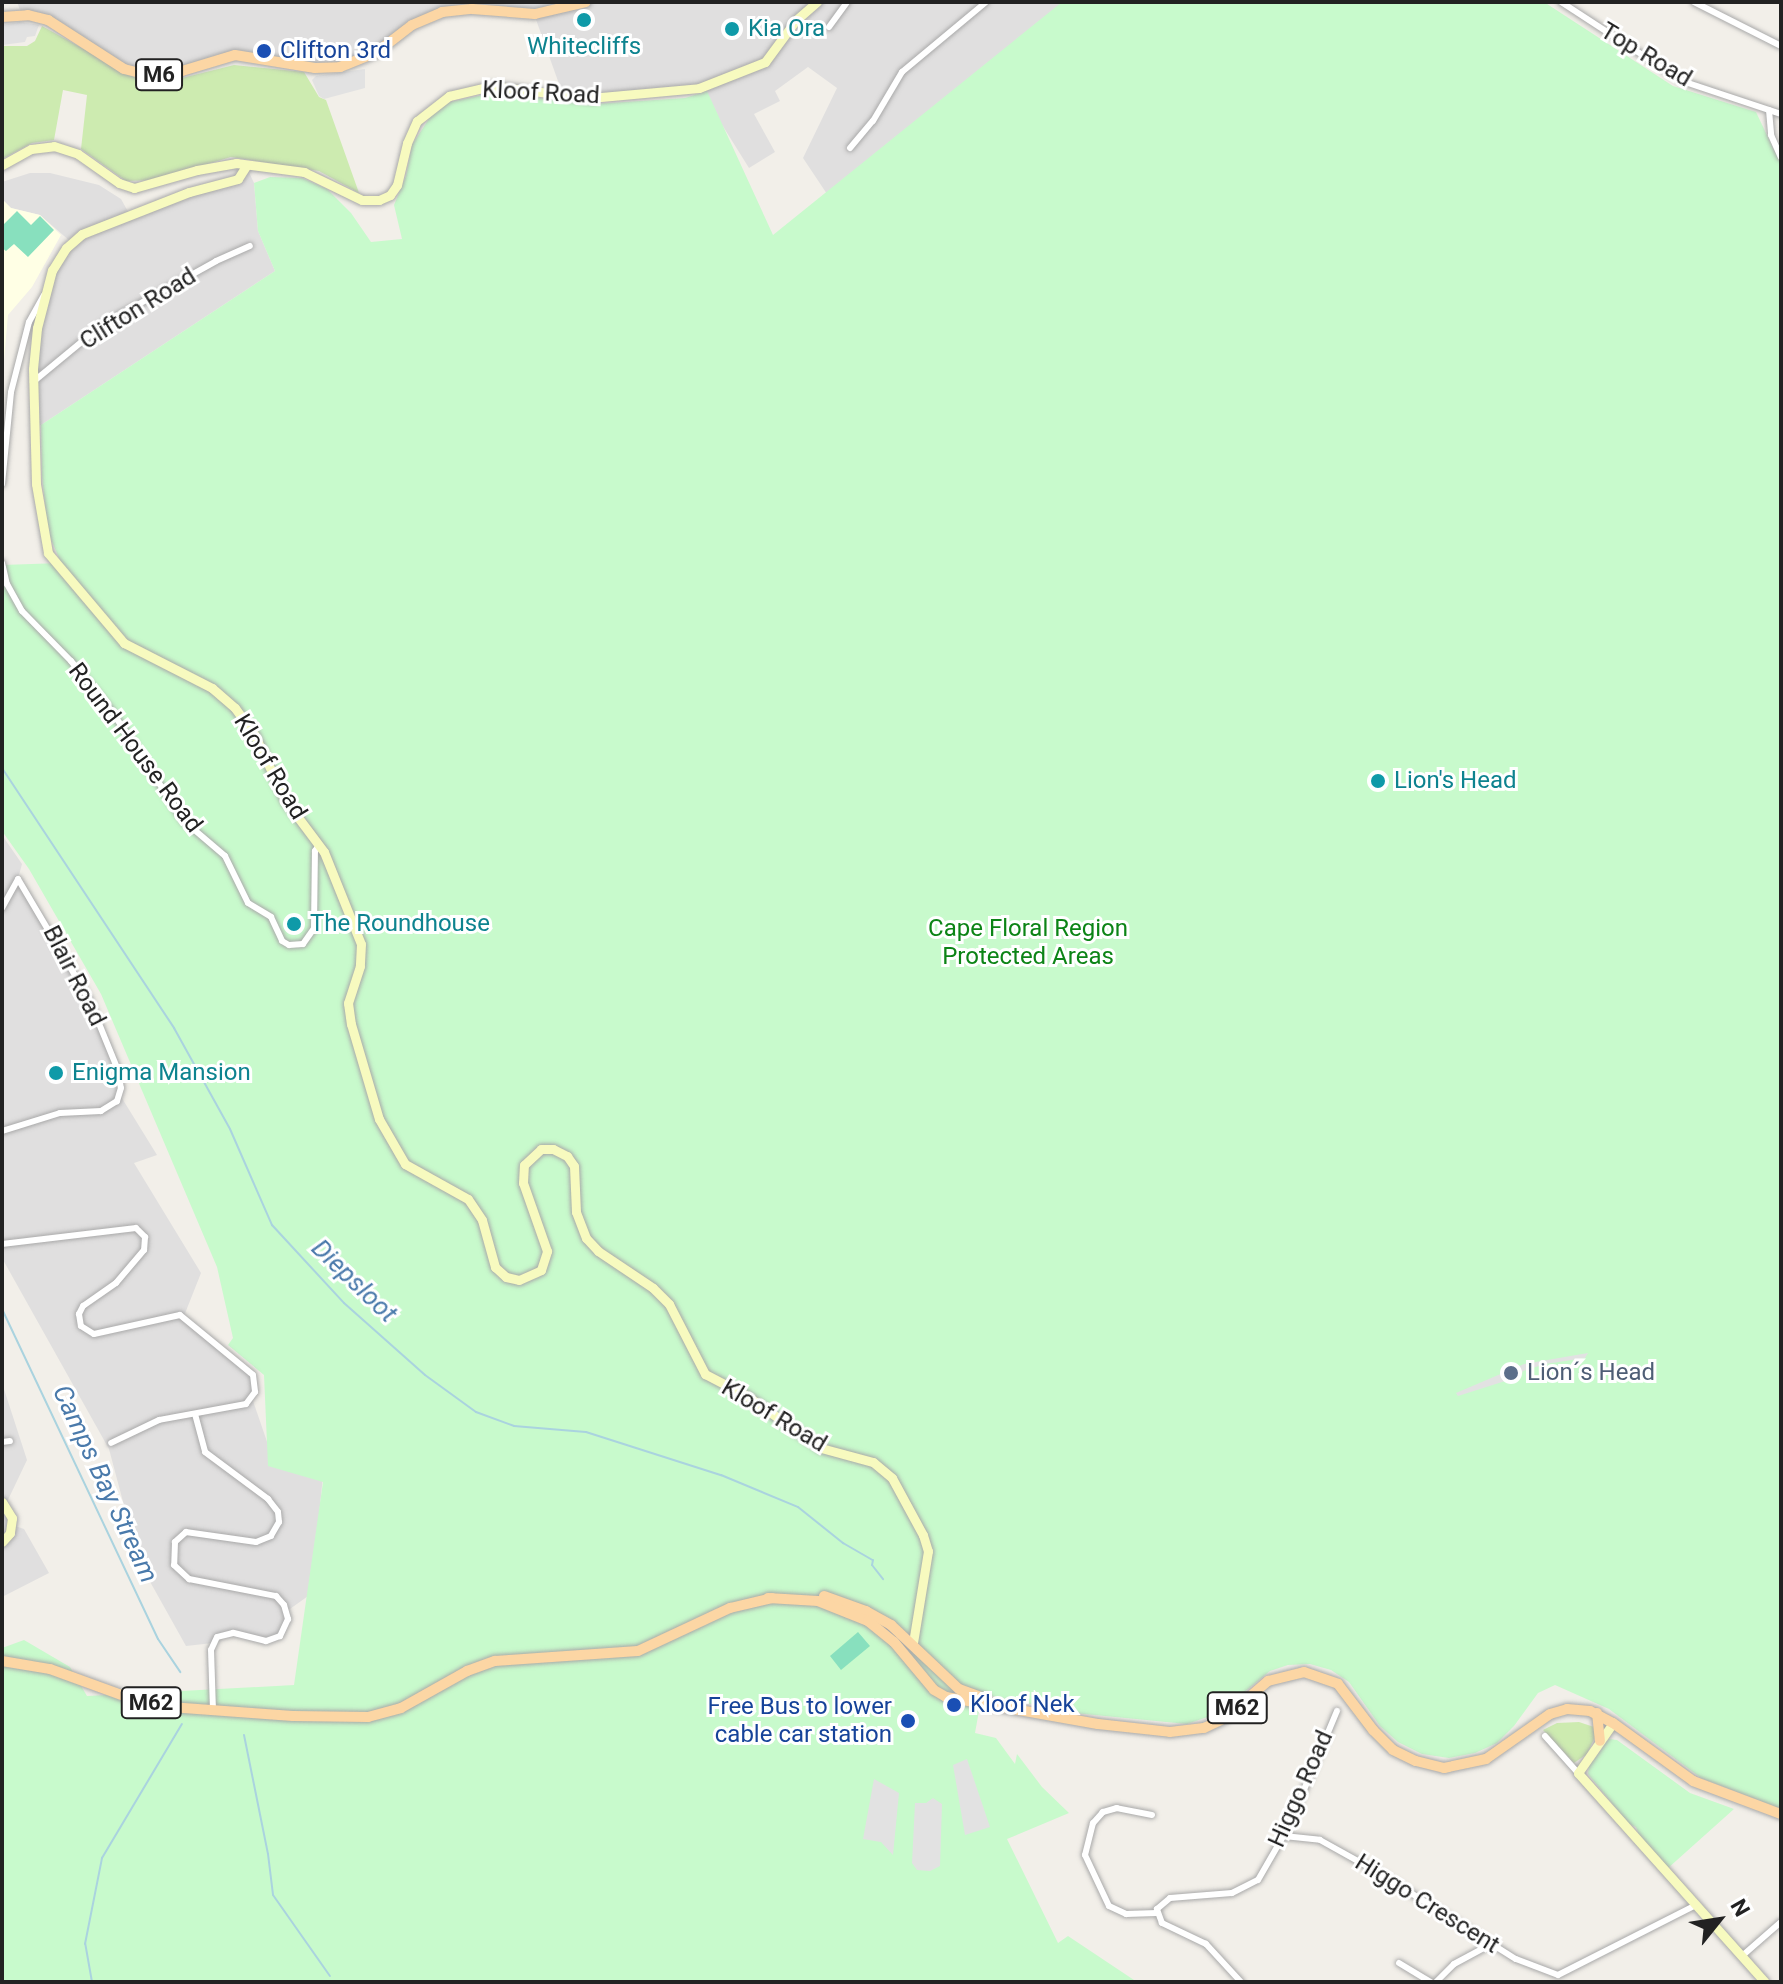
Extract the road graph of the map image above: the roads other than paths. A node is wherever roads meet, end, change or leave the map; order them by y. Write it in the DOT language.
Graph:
graph roads {
  1 [pos="586,2"];
  2 [pos="817,2"];
  3 [pos="847,2"];
  4 [pos="986,2"];
  5 [pos="1561,2"];
  6 [pos="1694,2"];
  7 [pos="2,17"];
  8 [pos="829,27"];
  9 [pos="1781,46"];
  10 [pos="1769,110"];
  11 [pos="1781,114"];
  12 [pos="850,148"];
  13 [pos="1781,157"];
  14 [pos="2,165"];
  15 [pos="246,166"];
  16 [pos="250,246"];
  17 [pos="44,294"];
  18 [pos="33,382"];
  19 [pos="2,484"];
  20 [pos="2,563"];
  21 [pos="319,845"];
  22 [pos="2,908"];
  23 [pos="2,1131"];
  24 [pos="2,1244"];
  25 [pos="195,1414"];
  26 [pos="111,1443"];
  27 [pos="2,1502"];
  28 [pos="2,1542"];
  29 [pos="768,1598"];
  30 [pos="913,1643"];
  31 [pos="2,1661"];
  32 [pos="930,1661"];
  33 [pos="917,1669"];
  34 [pos="941,1673"];
  35 [pos="934,1690"];
  36 [pos="1010,1708"];
  37 [pos="213,1709"];
  38 [pos="1337,1711"];
  39 [pos="1597,1713"];
  40 [pos="1613,1723"];
  41 [pos="1545,1736"];
  42 [pos="1600,1741"];
  43 [pos="1578,1773"];
  44 [pos="1781,1814"];
  45 [pos="1152,1815"];
  46 [pos="1284,1836"];
  47 [pos="1696,1905"];
  48 [pos="1157,1913"];
  49 [pos="1781,1922"];
  50 [pos="1491,1944"];
  51 [pos="1742,1956"];
  52 [pos="1399,1963"];
  53 [pos="1241,1982"];
  54 [pos="1434,1982"];
  55 [pos="1765,1982"];
  1 -- 7 [label="main road, M6"];
  2 -- 15 [label="main road, Kloof Road"];
  3 -- 8 [label="street"];
  4 -- 12 [label="street"];
  5 -- 10 [label="street, Top Road"];
  6 -- 9 [label="street"];
  10 -- 11 [label="street, Top Road"];
  10 -- 13 [label="street"];
  14 -- 15 [label="main road"];
  15 -- 17 [label="main road, Kloof Road"];
  16 -- 18 [label="street, Clifton Road"];
  17 -- 18 [label="main road, Kloof Road"];
  17 -- 19 [label="street"];
  18 -- 21 [label="main road, Kloof Road"];
  20 -- 21 [label="street, Round House Road"];
  21 -- 30 [label="main road, Kloof Road"];
  22 -- 23 [label="street, Blair Road"];
  24 -- 25 [label="street"];
  25 -- 26 [label="street"];
  25 -- 37 [label="street"];
  27 -- 28 [label="main road"];
  29 -- 30 [label="main road, M62"];
  29 -- 33 [label="main road, M62"];
  29 -- 37 [label="main road, M62"];
  30 -- 32 [label="main road, M62"];
  30 -- 33 [label="main road"];
  31 -- 37 [label="main road, M62"];
  32 -- 33 [label="main road"];
  32 -- 34 [label="main road, M62"];
  33 -- 35 [label="main road, M62"];
  34 -- 35 [label="main road"];
  34 -- 36 [label="main road, M62"];
  35 -- 36 [label="main road, M62"];
  36 -- 39 [label="main road, M62"];
  38 -- 46 [label="street, Higgo Road"];
  39 -- 40 [label="main road, M62"];
  39 -- 42 [label="main road"];
  40 -- 42 [label="main road"];
  40 -- 44 [label="main road, M62"];
  41 -- 43 [label="street"];
  42 -- 43 [label="main road"];
  43 -- 47 [label="main road"];
  45 -- 48 [label="street"];
  46 -- 48 [label="street, Higgo Road"];
  46 -- 50 [label="street, Higgo Crescent"];
  47 -- 50 [label="street, Higgo Crescent"];
  47 -- 51 [label="main road"];
  48 -- 53 [label="street"];
  49 -- 51 [label="street"];
  50 -- 54 [label="street"];
  51 -- 55 [label="main road"];
  52 -- 54 [label="street"];
}
